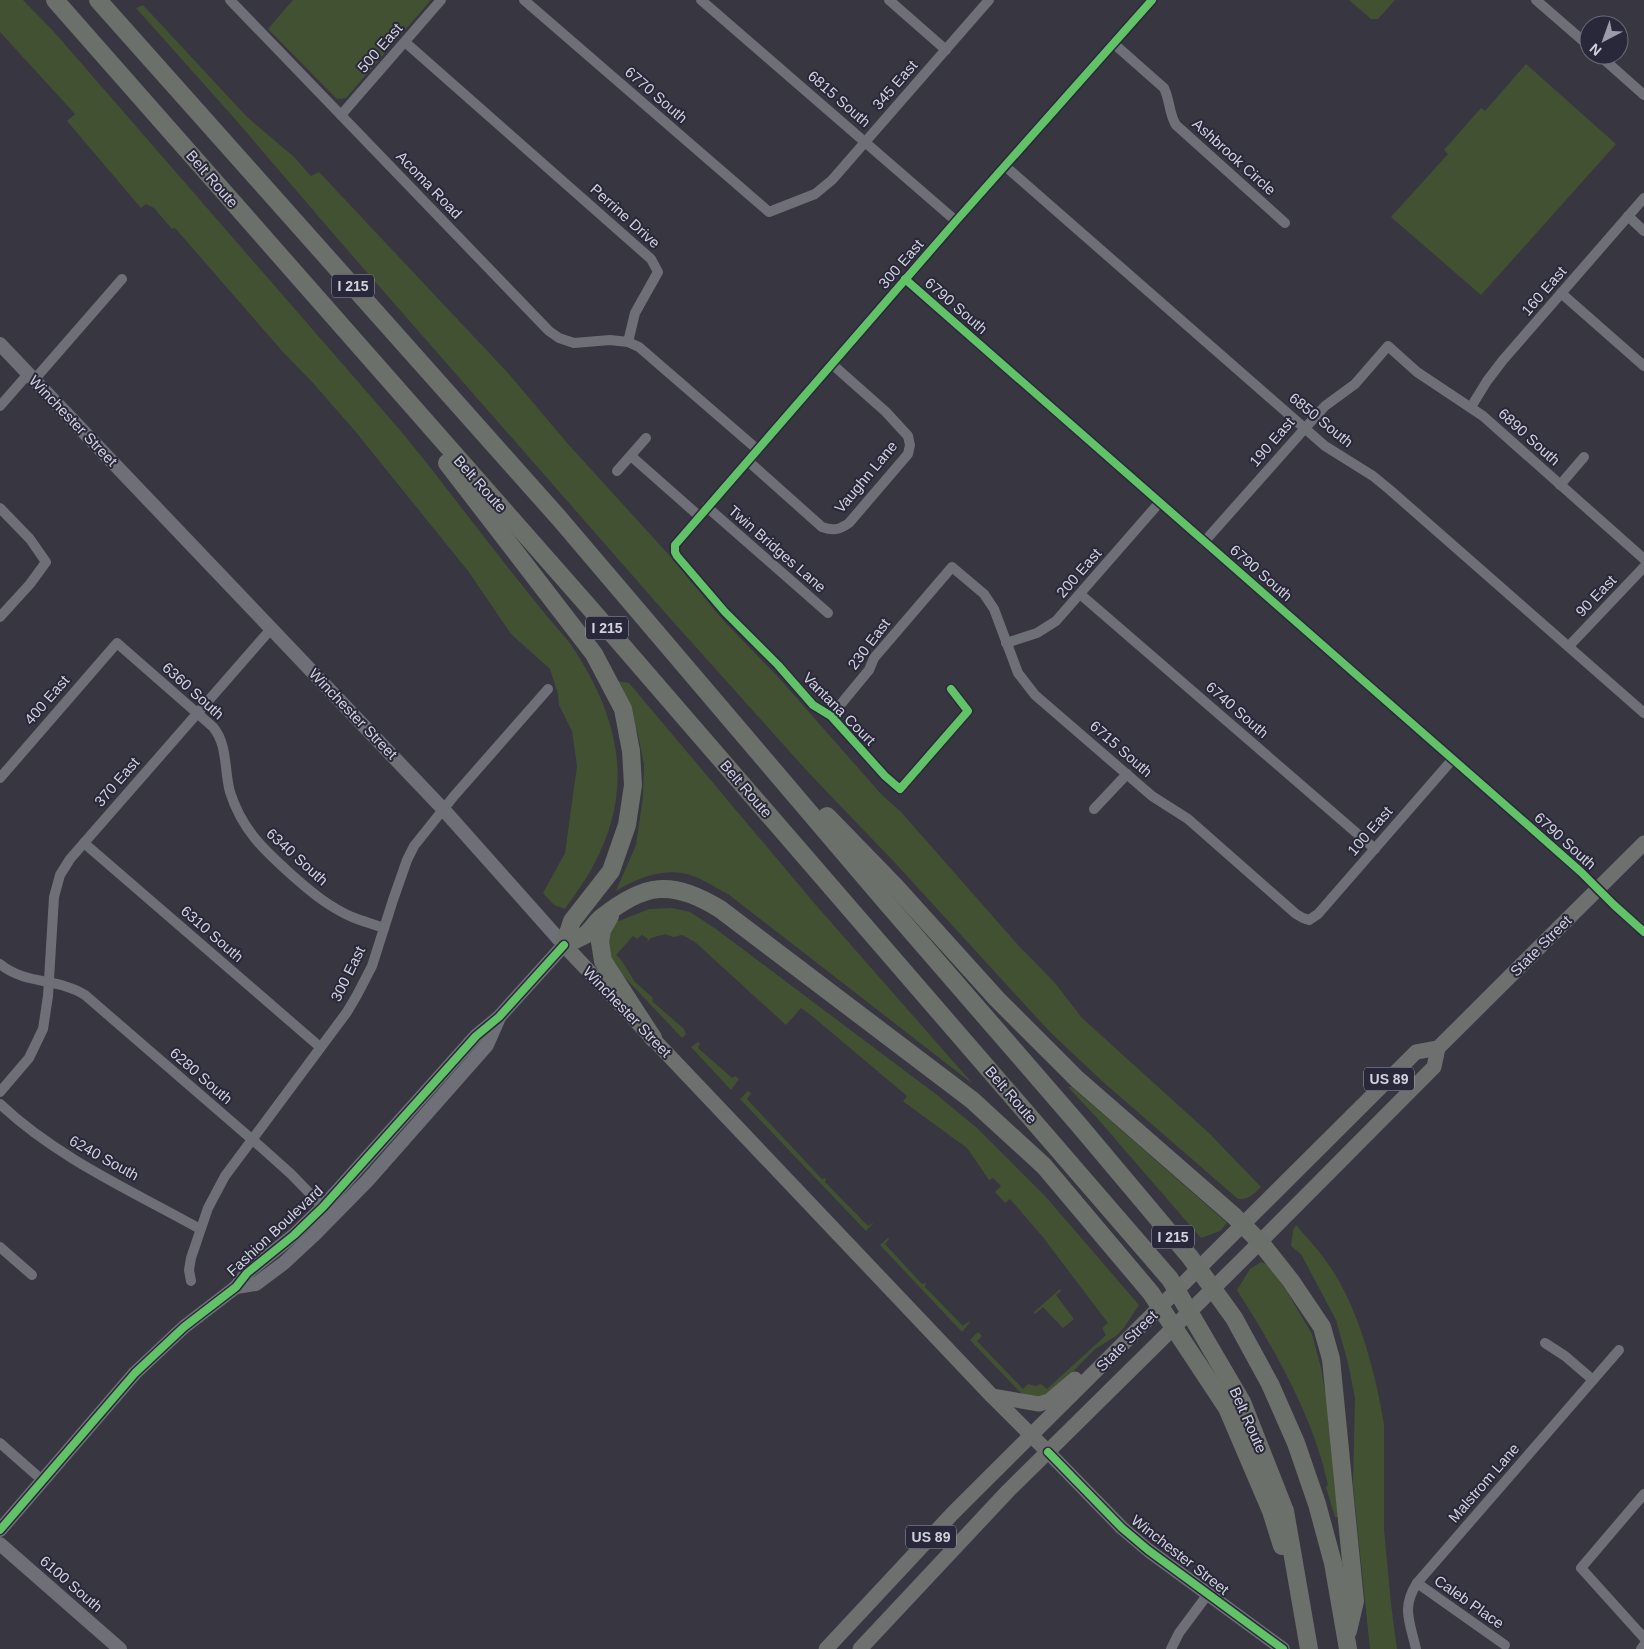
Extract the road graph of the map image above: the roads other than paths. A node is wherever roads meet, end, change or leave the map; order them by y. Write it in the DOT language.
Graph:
graph roads {
  1 [pos="55,0"];
  2 [pos="98,0"];
  3 [pos="230,0"];
  4 [pos="441,0"];
  5 [pos="524,0"];
  6 [pos="701,0"];
  7 [pos="889,0"];
  8 [pos="989,0"];
  9 [pos="1536,0"];
  10 [pos="1145,2"];
  11 [pos="1579,37"];
  12 [pos="405,42"];
  13 [pos="1113,43"];
  14 [pos="946,50"];
  15 [pos="1611,65"];
  16 [pos="1644,94"];
  17 [pos="342,115"];
  18 [pos="865,142"];
  19 [pos="1005,166"];
  20 [pos="1644,198"];
  21 [pos="769,212"];
  22 [pos="1628,216"];
  23 [pos="956,221"];
  24 [pos="1285,223"];
  25 [pos="1644,230"];
  26 [pos="122,279"];
  27 [pos="905,280"];
  28 [pos="1561,293"];
  29 [pos="347,334"];
  30 [pos="628,342"];
  31 [pos="0,344"];
  32 [pos="1388,346"];
  33 [pos="832,365"];
  34 [pos="1644,366"];
  35 [pos="31,377"];
  36 [pos="0,406"];
  37 [pos="1471,407"];
  38 [pos="1304,428"];
  39 [pos="646,438"];
  40 [pos="758,450"];
  41 [pos="631,456"];
  42 [pos="1584,457"];
  43 [pos="748,461"];
  44 [pos="617,471"];
  45 [pos="1560,485"];
  46 [pos="1159,502"];
  47 [pos="707,507"];
  48 [pos="0,508"];
  49 [pos="699,516"];
  50 [pos="1204,542"];
  51 [pos="674,548"];
  52 [pos="1644,559"];
  53 [pos="952,567"];
  54 [pos="1644,567"];
  55 [pos="1080,594"];
  56 [pos="828,614"];
  57 [pos="0,617"];
  58 [pos="271,629"];
  59 [pos="117,643"];
  60 [pos="1006,643"];
  61 [pos="1569,646"];
  62 [pos="548,688"];
  63 [pos="951,689"];
  64 [pos="720,706"];
  65 [pos="197,713"];
  66 [pos="1644,713"];
  67 [pos="831,716"];
  68 [pos="1452,760"];
  69 [pos="226,774"];
  70 [pos="1127,774"];
  71 [pos="0,778"];
  72 [pos="443,809"];
  73 [pos="1094,809"];
  74 [pos="84,843"];
  75 [pos="1644,843"];
  76 [pos="1375,849"];
  77 [pos="1598,889"];
  78 [pos="615,908"];
  79 [pos="1309,920"];
  80 [pos="384,928"];
  81 [pos="1644,932"];
  82 [pos="564,945"];
  83 [pos="0,964"];
  84 [pos="49,983"];
  85 [pos="500,1017"];
  86 [pos="653,1038"];
  87 [pos="320,1047"];
  88 [pos="1438,1048"];
  89 [pos="0,1092"];
  90 [pos="0,1104"];
  91 [pos="252,1140"];
  92 [pos="323,1207"];
  93 [pos="1243,1225"];
  94 [pos="200,1229"];
  95 [pos="1260,1242"];
  96 [pos="0,1247"];
  97 [pos="32,1274"];
  98 [pos="191,1281"];
  99 [pos="236,1288"];
  100 [pos="1128,1340"];
  101 [pos="1545,1344"];
  102 [pos="1619,1350"];
  103 [pos="1593,1380"];
  104 [pos="992,1396"];
  105 [pos="1031,1436"];
  106 [pos="0,1443"];
  107 [pos="1048,1452"];
  108 [pos="42,1480"];
  109 [pos="1644,1494"];
  110 [pos="0,1530"];
  111 [pos="0,1544"];
  112 [pos="1417,1583"];
  113 [pos="1208,1594"];
  114 [pos="1302,1609"];
  115 [pos="1644,1638"];
  116 [pos="1347,1644"];
  117 [pos="1505,1645"];
  118 [pos="1644,1645"];
  119 [pos="117,1648"];
  120 [pos="826,1649"];
  121 [pos="860,1649"];
  122 [pos="1170,1649"];
  123 [pos="1283,1649"];
  124 [pos="1309,1649"];
  125 [pos="1416,1649"];
  126 [pos="1641,1649"];
  1 -- 29 [label="highway, Belt Route / I 215"];
  2 -- 64 [label="highway, I 215"];
  3 -- 17 [label="street, Acoma Road"];
  4 -- 12 [label="street, 500 East"];
  5 -- 21 [label="street, 6770 South"];
  6 -- 18 [label="street, 6815 South"];
  7 -- 14 [label="street"];
  8 -- 14 [label="street, 345 East"];
  9 -- 11 [label="street"];
  10 -- 13 [label="street, 300 East"];
  12 -- 17 [label="street, 500 East"];
  12 -- 30 [label="street, Perrine Drive"];
  13 -- 19 [label="street, 300 East"];
  13 -- 24 [label="street, Ashbrook Circle"];
  14 -- 18 [label="street, 345 East"];
  15 -- 16 [label="street"];
  17 -- 30 [label="street, Acoma Road"];
  18 -- 21 [label="street, 345 East"];
  18 -- 23 [label="street, 6815 South"];
  19 -- 23 [label="street, 300 East"];
  19 -- 38 [label="street, 6850 South"];
  20 -- 22 [label="street, 160 East"];
  22 -- 25 [label="street"];
  22 -- 28 [label="street, 160 East"];
  23 -- 27 [label="street, 300 East"];
  26 -- 35 [label="street"];
  27 -- 33 [label="street, 300 East"];
  27 -- 46 [label="street, 6790 South"];
  28 -- 34 [label="street"];
  28 -- 37 [label="street, 160 East"];
  29 -- 82 [label="highway"];
  29 -- 114 [label="highway, Belt Route / I 215"];
  30 -- 40 [label="street"];
  31 -- 35 [label="street, Winchester Street"];
  32 -- 37 [label="street, 6890 South"];
  32 -- 38 [label="street, 190 East"];
  33 -- 40 [label="street, 300 East"];
  33 -- 43 [label="street, Vaughn Lane"];
  35 -- 36 [label="street"];
  35 -- 58 [label="street, Winchester Street"];
  37 -- 45 [label="street, 6890 South"];
  38 -- 50 [label="street, 190 East"];
  38 -- 61 [label="street, 6850 South"];
  39 -- 41 [label="street"];
  40 -- 43 [label="street, 300 East"];
  41 -- 44 [label="street"];
  41 -- 49 [label="street"];
  42 -- 45 [label="street"];
  43 -- 47 [label="street, 300 East"];
  45 -- 52 [label="street, 6890 South"];
  46 -- 50 [label="street, 6790 South"];
  46 -- 55 [label="street, 200 East"];
  47 -- 49 [label="street, 300 East"];
  47 -- 56 [label="street, Twin Bridges Lane"];
  48 -- 57 [label="street"];
  49 -- 51 [label="street, 300 East"];
  50 -- 68 [label="street, 6790 South"];
  51 -- 67 [label="street, Vantana Court"];
  53 -- 60 [label="street, 6715 South"];
  53 -- 67 [label="street, 230 East"];
  54 -- 61 [label="street, 90 East"];
  55 -- 60 [label="street, 200 East"];
  55 -- 76 [label="street, 6740 South"];
  58 -- 65 [label="street, 370 East"];
  58 -- 72 [label="street, Winchester Street"];
  59 -- 65 [label="street, 6360 South"];
  59 -- 71 [label="street, 400 East"];
  60 -- 70 [label="street, 6715 South"];
  61 -- 66 [label="street, 6850 South"];
  62 -- 72 [label="street, 300 East"];
  63 -- 67 [label="street, Vantana Court"];
  64 -- 93 [label="highway"];
  64 -- 116 [label="highway, I 215"];
  65 -- 69 [label="street, 6360 South"];
  65 -- 74 [label="street, 370 East"];
  68 -- 76 [label="street, 100 East"];
  68 -- 77 [label="street, 6790 South"];
  69 -- 80 [label="street, 6340 South"];
  70 -- 73 [label="street"];
  70 -- 79 [label="street, 6715 South"];
  72 -- 80 [label="street, 300 East"];
  72 -- 82 [label="street, Winchester Street"];
  74 -- 84 [label="street, 370 East"];
  74 -- 87 [label="street, 6310 South"];
  75 -- 77 [label="main road, State Street / US 89"];
  76 -- 79 [label="street, 100 East"];
  77 -- 81 [label="street, 6790 South"];
  77 -- 88 [label="main road, State Street / US 89"];
  78 -- 82 [label="highway"];
  78 -- 86 [label="highway"];
  78 -- 114 [label="highway"];
  80 -- 87 [label="street, 300 East"];
  82 -- 85 [label="street, Fashion Boulevard"];
  82 -- 86 [label="main road, Winchester Street"];
  83 -- 84 [label="street, 6280 South"];
  84 -- 89 [label="street, 370 East"];
  84 -- 91 [label="street, 6280 South"];
  85 -- 92 [label="street, Fashion Boulevard"];
  85 -- 99 [label="street, Fashion Boulevard"];
  86 -- 104 [label="main road, Winchester Street"];
  87 -- 91 [label="street, 300 East"];
  88 -- 93 [label="main road, State Street / US 89"];
  88 -- 95 [label="main road, State Street / US 89"];
  90 -- 94 [label="street, 6240 South"];
  91 -- 92 [label="street, 6280 South"];
  91 -- 94 [label="street, 300 East"];
  92 -- 99 [label="street, Fashion Boulevard"];
  93 -- 95 [label="highway"];
  93 -- 100 [label="main road, State Street / US 89"];
  94 -- 98 [label="street, 300 East"];
  95 -- 107 [label="main road, State Street / US 89"];
  95 -- 116 [label="highway"];
  96 -- 97 [label="street"];
  99 -- 108 [label="street, Fashion Boulevard"];
  100 -- 104 [label="main road"];
  100 -- 105 [label="main road, State Street / US 89"];
  101 -- 103 [label="street"];
  102 -- 103 [label="street, Malstrom Lane"];
  103 -- 112 [label="street, Malstrom Lane"];
  104 -- 105 [label="main road, Winchester Street"];
  105 -- 107 [label="main road, Winchester Street"];
  105 -- 120 [label="main road, State Street / US 89"];
  106 -- 108 [label="street"];
  107 -- 113 [label="street, Winchester Street"];
  107 -- 121 [label="main road, State Street / US 89"];
  108 -- 110 [label="street, Fashion Boulevard"];
  109 -- 115 [label="street"];
  111 -- 119 [label="street, 6100 South"];
  112 -- 117 [label="street, Caleb Place"];
  112 -- 125 [label="street, Malstrom Lane"];
  113 -- 122 [label="street"];
  113 -- 123 [label="street, Winchester Street"];
  114 -- 124 [label="highway, Belt Route / I 215"];
  118 -- 126 [label="street"];
}
